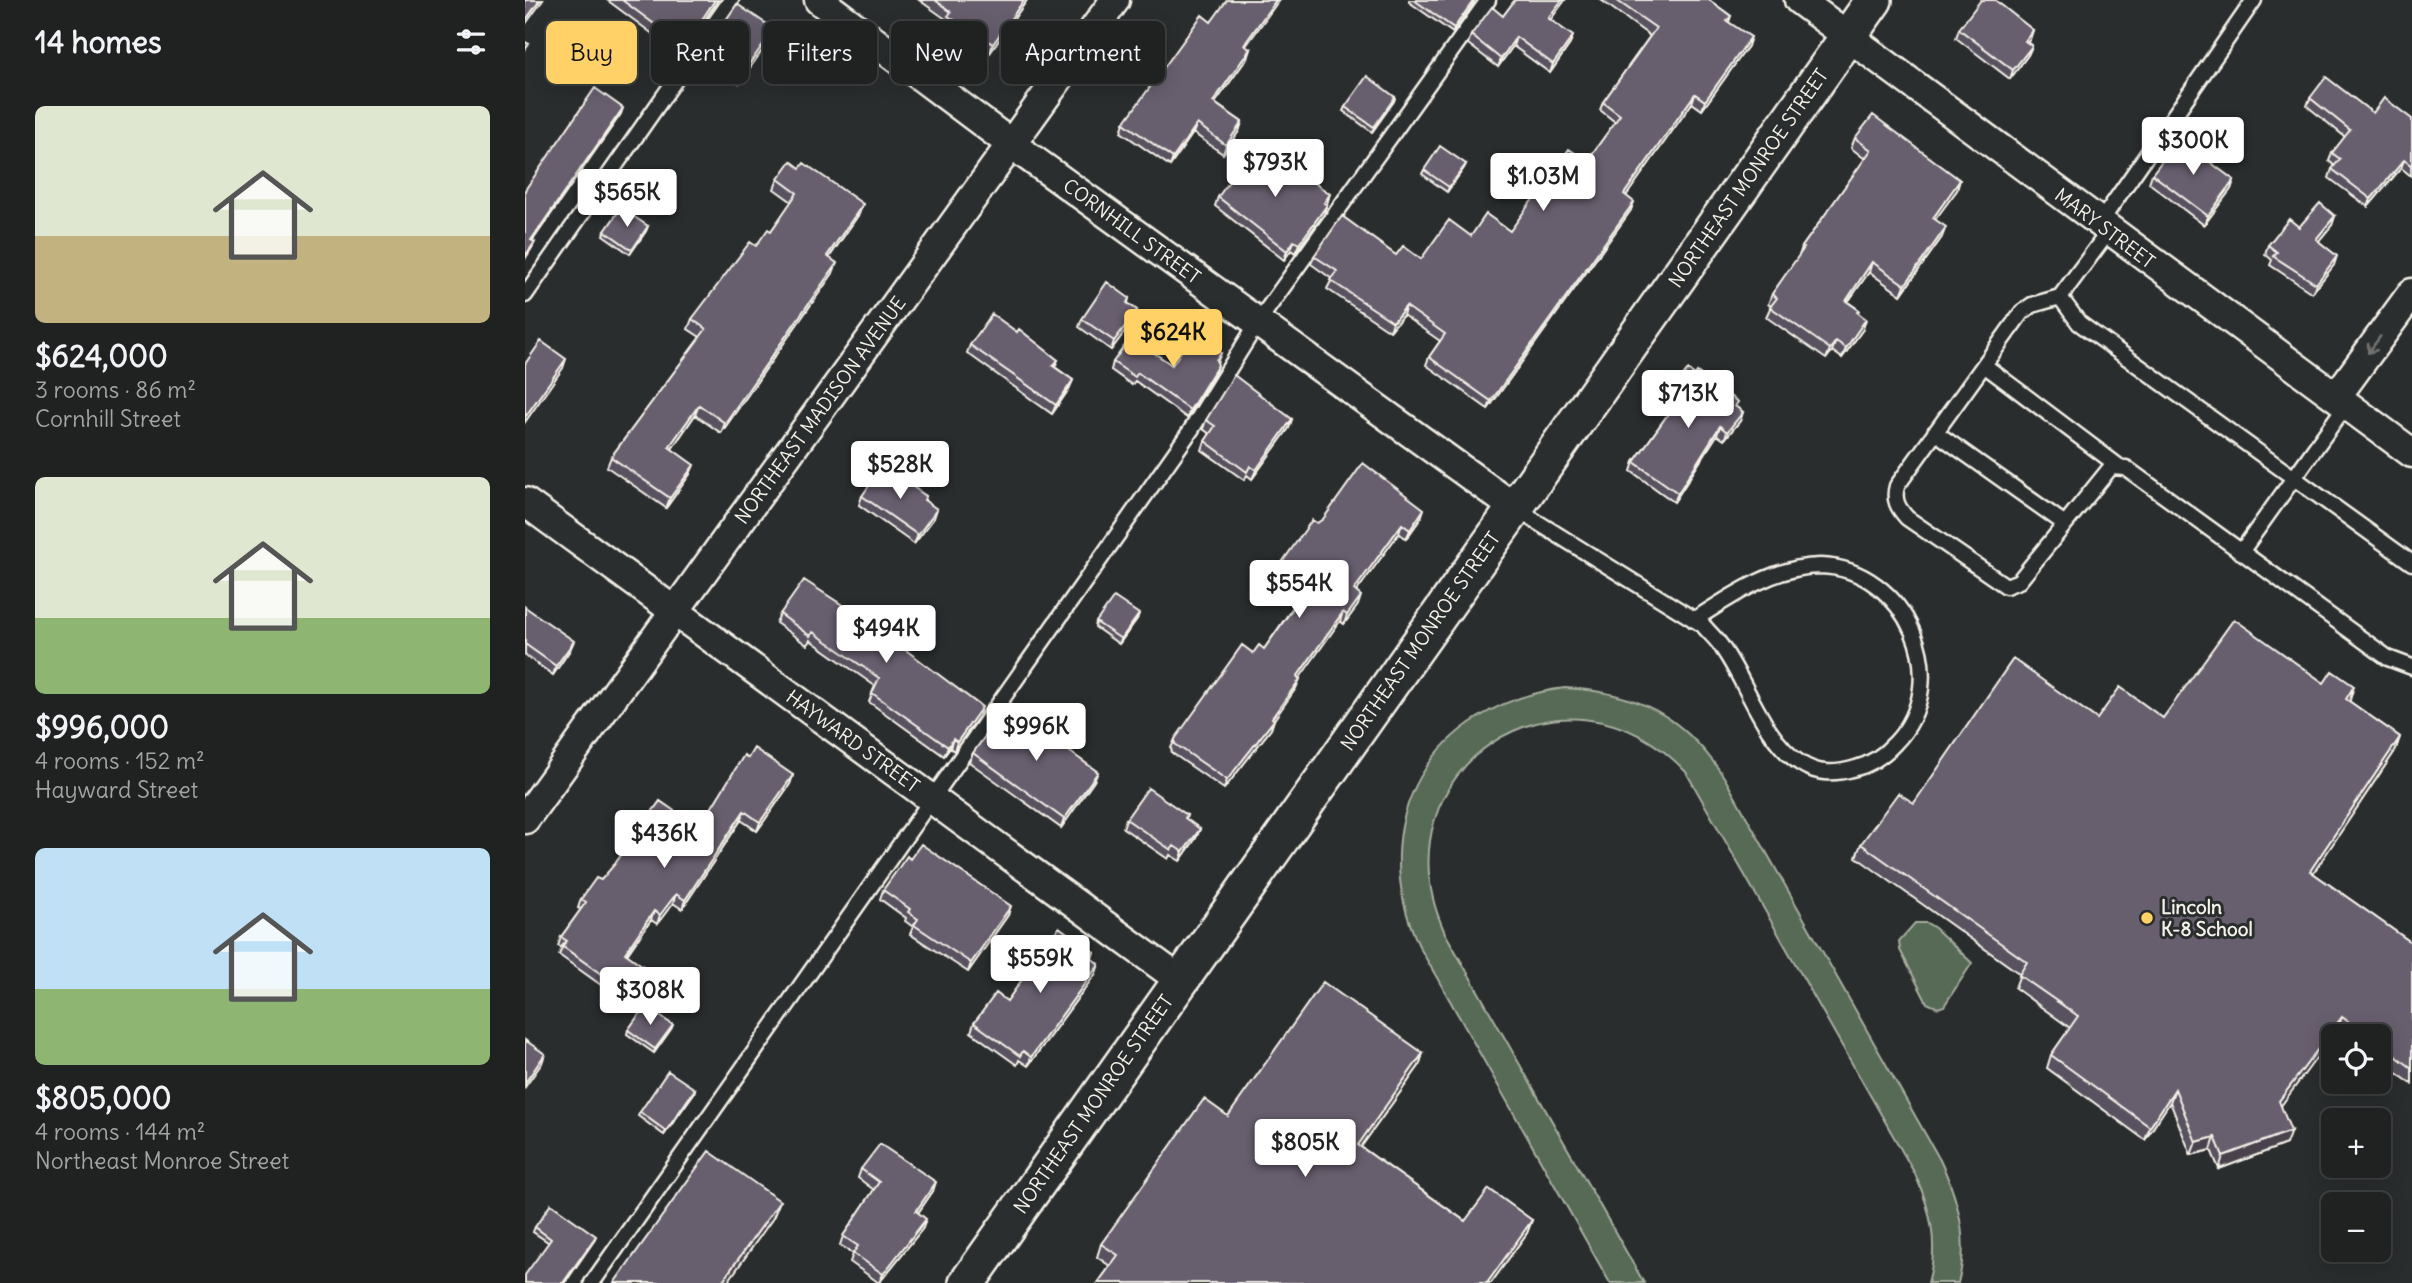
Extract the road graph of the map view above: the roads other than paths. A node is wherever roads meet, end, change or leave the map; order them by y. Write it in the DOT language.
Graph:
graph roads {
  1 [pos="731,0"];
  2 [pos="818,0"];
  3 [pos="1115,0"];
  4 [pos="1488,0"];
  5 [pos="1799,0"];
  6 [pos="1874,0"];
  7 [pos="2253,0"];
  8 [pos="1848,36"];
  9 [pos="1011,144"];
  10 [pos="2104,227"];
  11 [pos="2412,293"];
  12 [pos="525,295"];
  13 [pos="2060,297"];
  14 [pos="1258,322"];
  15 [pos="1984,365"];
  16 [pos="2341,401"];
  17 [pos="1935,432"];
  18 [pos="2412,453"];
  19 [pos="2117,465"];
  20 [pos="2295,477"];
  21 [pos="525,502"];
  22 [pos="1514,508"];
  23 [pos="2065,524"];
  24 [pos="2241,552"];
  25 [pos="2412,563"];
  26 [pos="676,611"];
  27 [pos="1695,620"];
  28 [pos="2412,667"];
  29 [pos="931,798"];
  30 [pos="525,819"];
  31 [pos="1181,980"];
  32 [pos="592,1283"];
  33 [pos="967,1283"];
  1 -- 12 [label="lane"];
  2 -- 9 [label="street, CORNHILL STREET"];
  3 -- 9 [label="street, NORTHEAST MADISON AVENUE"];
  4 -- 14 [label="lane"];
  5 -- 8 [label="street, MARY STREET"];
  6 -- 8 [label="street, NORTHEAST MONROE STREET"];
  7 -- 10 [label="lane"];
  8 -- 10 [label="street, MARY STREET"];
  8 -- 22 [label="street, NORTHEAST MONROE STREET"];
  9 -- 14 [label="street, CORNHILL STREET"];
  9 -- 26 [label="street, NORTHEAST MADISON AVENUE"];
  10 -- 13 [label="lane"];
  10 -- 16 [label="street, MARY STREET"];
  11 -- 16 [label="street, one-way"];
  13 -- 15 [label="lane"];
  13 -- 20 [label="lane"];
  14 -- 22 [label="street, CORNHILL STREET"];
  14 -- 29 [label="lane"];
  15 -- 17 [label="lane"];
  15 -- 19 [label="lane"];
  16 -- 18 [label="street, MARY STREET"];
  16 -- 20 [label="lane"];
  17 -- 23 [label="lane"];
  17 -- 23 [label="lane"];
  19 -- 23 [label="lane"];
  19 -- 24 [label="lane"];
  20 -- 24 [label="lane"];
  20 -- 25 [label="lane"];
  21 -- 26 [label="street, HAYWARD STREET"];
  22 -- 27 [label="lane"];
  22 -- 31 [label="street, NORTHEAST MONROE STREET"];
  24 -- 28 [label="lane"];
  26 -- 29 [label="street, HAYWARD STREET"];
  26 -- 30 [label="street, NORTHEAST MADISON AVENUE"];
  27 -- 27 [label="lane"];
  29 -- 31 [label="street, HAYWARD STREET"];
  29 -- 32 [label="lane"];
  31 -- 33 [label="street, NORTHEAST MONROE STREET"];
}
